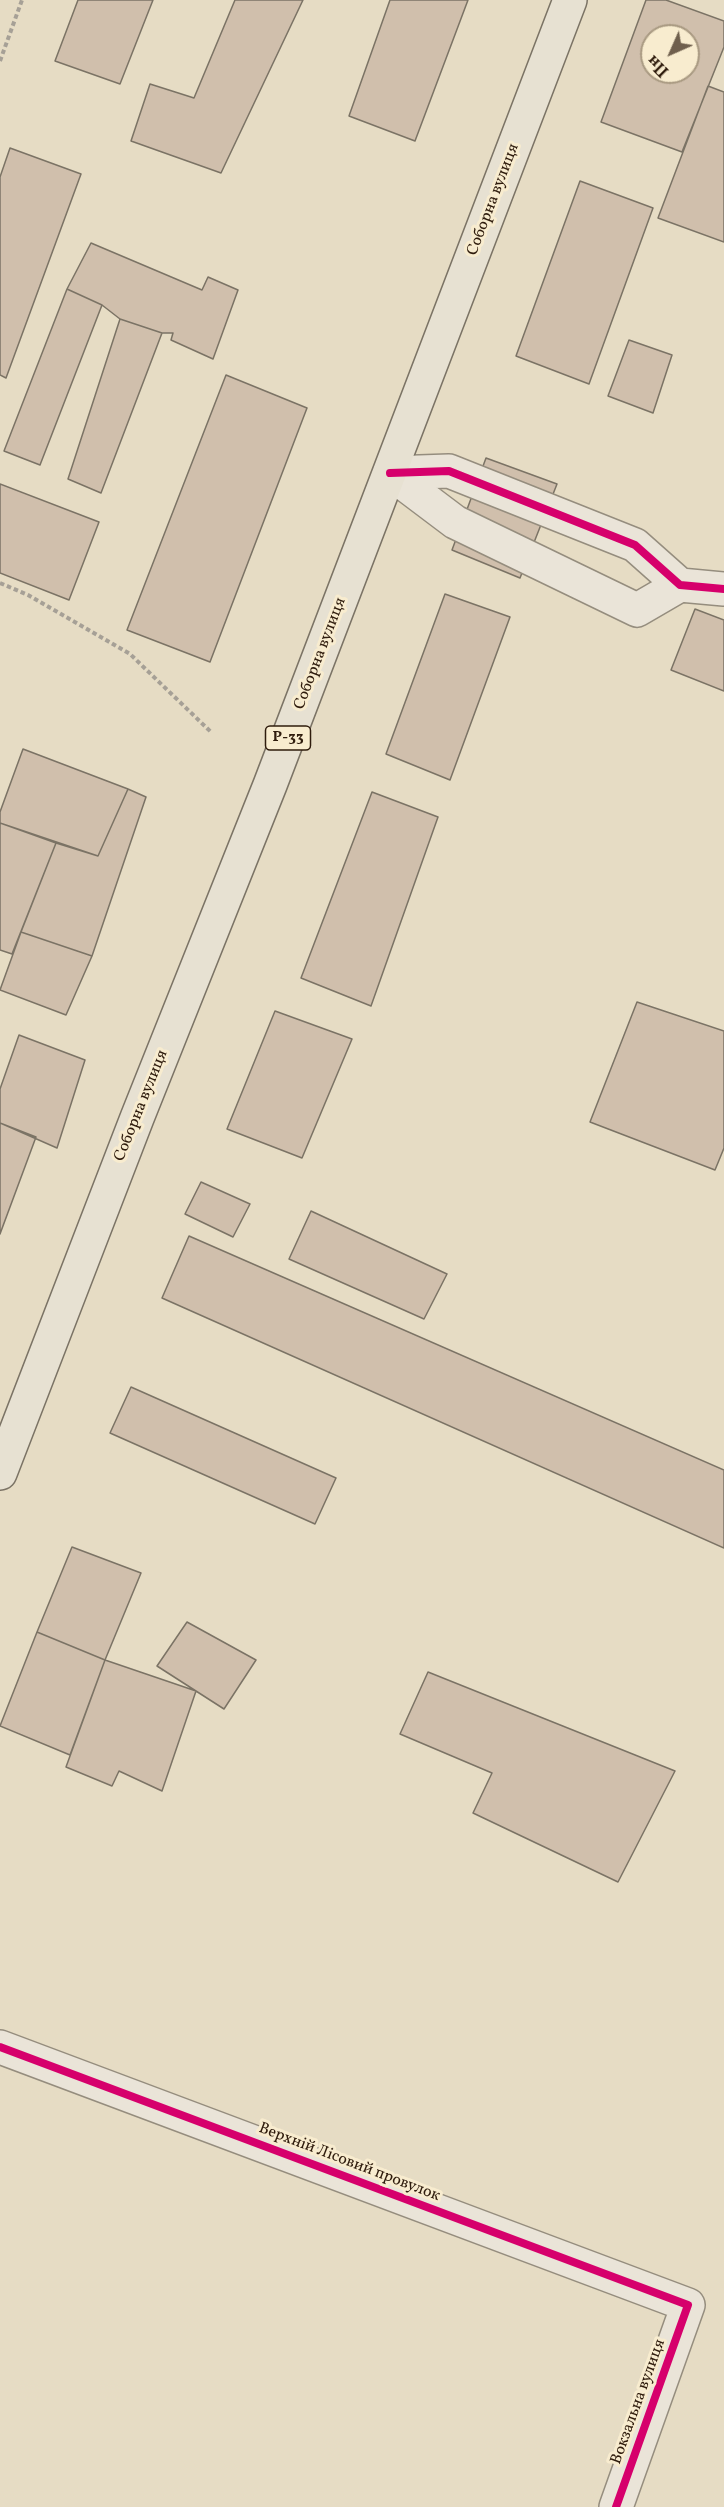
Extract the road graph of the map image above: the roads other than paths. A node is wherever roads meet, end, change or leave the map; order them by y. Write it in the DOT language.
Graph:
graph roads {
  1 [pos="570,0"];
  2 [pos="390,473"];
  3 [pos="680,585"];
  4 [pos="724,589"];
  5 [pos="0,1473"];
  6 [pos="0,2047"];
  7 [pos="688,2306"];
  8 [pos="616,2507"];
  1 -- 2 [label="main road, Соборна вулиця / Р-33"];
  2 -- 3 [label="street"];
  2 -- 3 [label="street"];
  2 -- 5 [label="main road, Соборна вулиця / Р-33"];
  3 -- 4 [label="street"];
  6 -- 7 [label="street, Верхній Лісовий провулок"];
  7 -- 8 [label="street, Вокзальна вулиця"];
}
